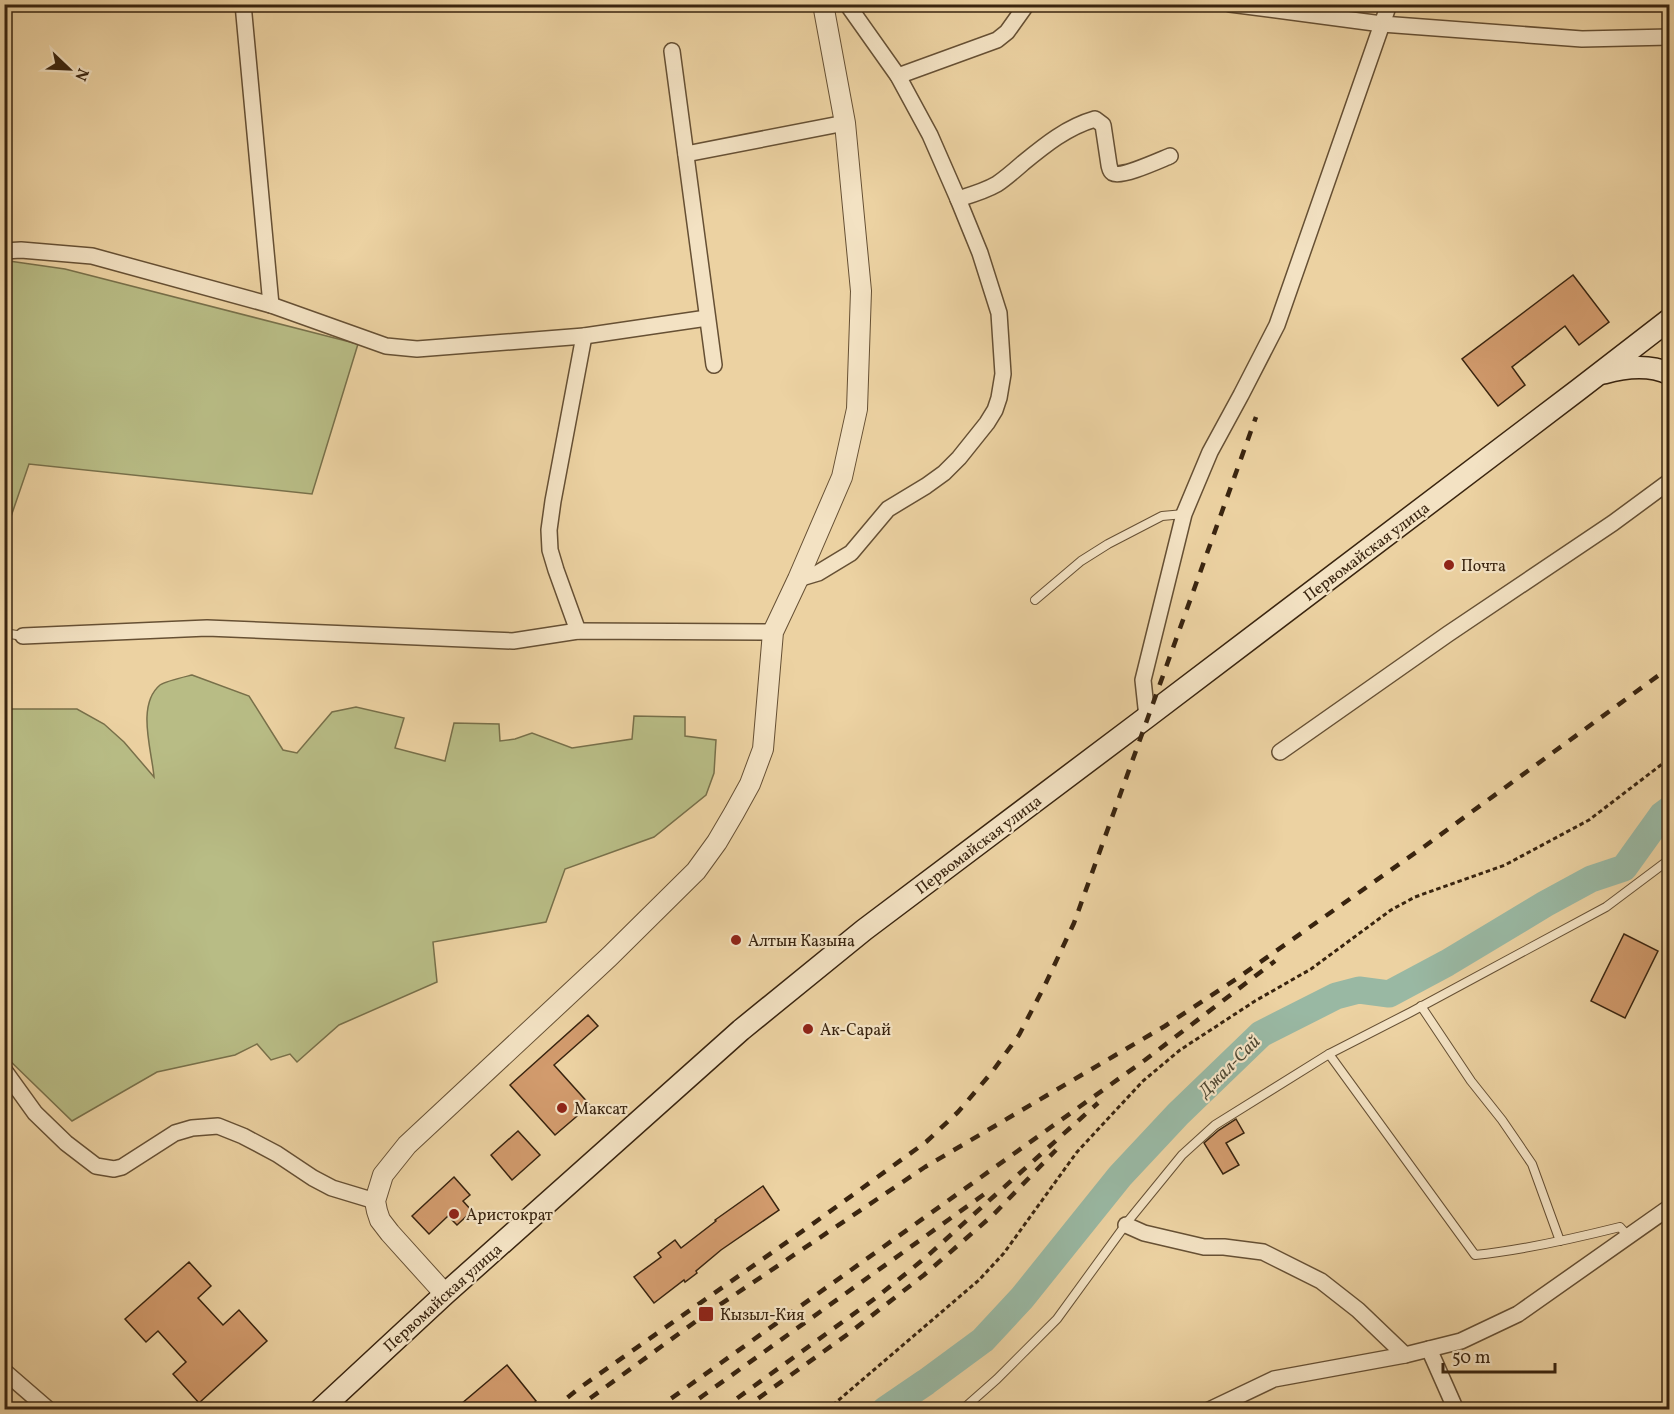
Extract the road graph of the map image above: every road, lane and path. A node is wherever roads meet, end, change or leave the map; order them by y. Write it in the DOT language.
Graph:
graph roads {
  1 [pos="243,4"];
  2 [pos="823,4"];
  3 [pos="847,4"];
  4 [pos="1027,4"];
  5 [pos="1230,4"];
  6 [pos="1389,4"];
  7 [pos="1382,24"];
  8 [pos="1670,38"];
  9 [pos="672,51"];
  10 [pos="898,76"];
  11 [pos="845,123"];
  12 [pos="686,154"];
  13 [pos="1170,156"];
  14 [pos="958,199"];
  15 [pos="4,251"];
  16 [pos="272,305"];
  17 [pos="707,318"];
  18 [pos="1670,319"];
  19 [pos="584,336"];
  20 [pos="714,365"];
  21 [pos="1670,374"];
  22 [pos="1597,375"];
  23 [pos="1670,481"];
  24 [pos="1184,514"];
  25 [pos="798,579"];
  26 [pos="1035,600"];
  27 [pos="578,631"];
  28 [pos="772,632"];
  29 [pos="4,633"];
  30 [pos="23,636"];
  31 [pos="1147,717"];
  32 [pos="1280,753"];
  33 [pos="1670,758"];
  34 [pos="1670,859"];
  35 [pos="1421,1006"];
  36 [pos="1329,1054"];
  37 [pos="4,1070"];
  38 [pos="375,1201"];
  39 [pos="1670,1207"];
  40 [pos="1126,1225"];
  41 [pos="1628,1236"];
  42 [pos="1560,1242"];
  43 [pos="445,1294"];
  44 [pos="1429,1349"];
  45 [pos="1405,1355"];
  46 [pos="4,1371"];
  47 [pos="49,1410"];
  48 [pos="320,1410"];
  49 [pos="827,1410"];
  50 [pos="962,1410"];
  51 [pos="1209,1410"];
  52 [pos="1456,1410"];
  1 -- 16 [label="street"];
  2 -- 11 [label="street"];
  3 -- 10 [label="street"];
  4 -- 10 [label="street"];
  5 -- 7 [label="street"];
  6 -- 7 [label="street"];
  7 -- 8 [label="street"];
  7 -- 24 [label="street"];
  9 -- 12 [label="street"];
  10 -- 14 [label="street"];
  11 -- 12 [label="street"];
  11 -- 25 [label="street"];
  12 -- 17 [label="street"];
  13 -- 14 [label="street"];
  14 -- 25 [label="street"];
  15 -- 16 [label="street"];
  16 -- 19 [label="street"];
  17 -- 19 [label="street"];
  17 -- 20 [label="street"];
  18 -- 22 [label="main road, Первомайская улица"];
  19 -- 27 [label="street"];
  21 -- 22 [label="main road"];
  22 -- 31 [label="main road, Первомайская улица"];
  23 -- 32 [label="street"];
  24 -- 26 [label="lane"];
  24 -- 31 [label="street"];
  25 -- 28 [label="street"];
  27 -- 28 [label="street"];
  27 -- 30 [label="street"];
  28 -- 38 [label="street"];
  29 -- 30 [label="lane"];
  31 -- 43 [label="main road, Первомайская улица"];
  33 -- 49 [label="path"];
  34 -- 35 [label="lane"];
  35 -- 36 [label="lane"];
  35 -- 42 [label="lane"];
  36 -- 40 [label="lane"];
  36 -- 42 [label="lane"];
  37 -- 38 [label="street"];
  38 -- 43 [label="street"];
  39 -- 41 [label="street"];
  40 -- 45 [label="street"];
  40 -- 50 [label="lane"];
  41 -- 42 [label="lane"];
  41 -- 44 [label="street"];
  43 -- 48 [label="main road, Первомайская улица"];
  44 -- 45 [label="street"];
  44 -- 52 [label="street"];
  45 -- 51 [label="street"];
  46 -- 47 [label="street"];
}
